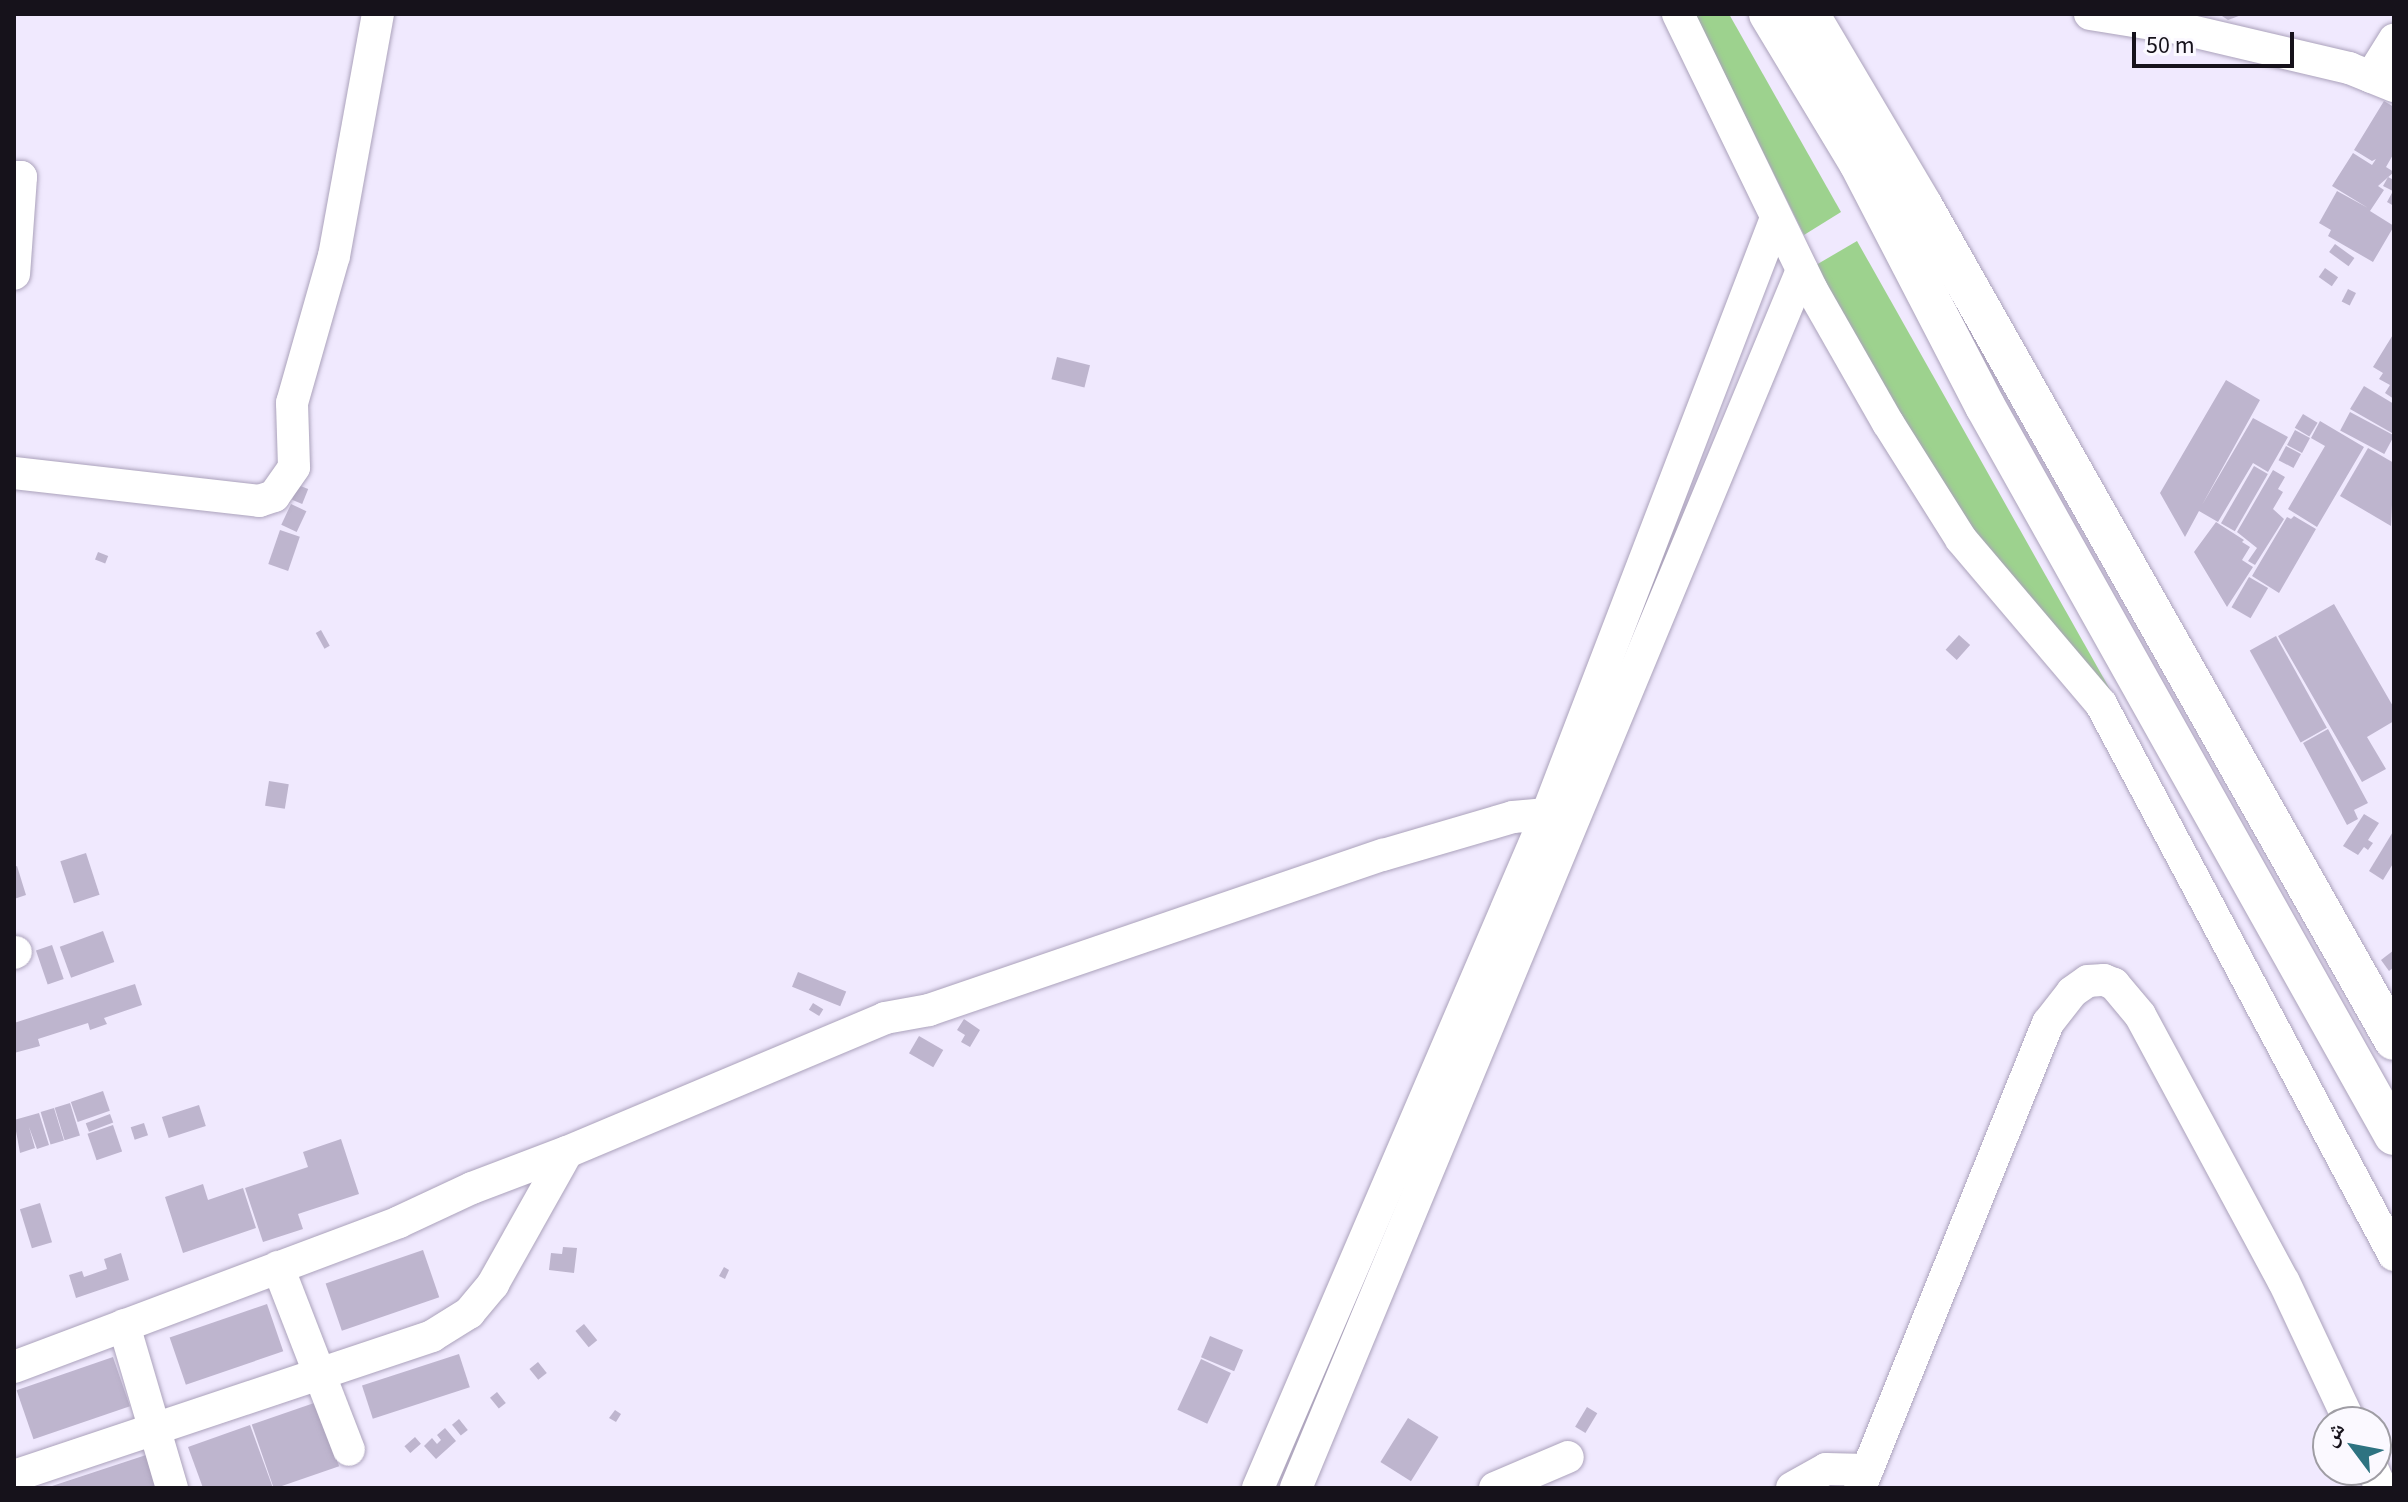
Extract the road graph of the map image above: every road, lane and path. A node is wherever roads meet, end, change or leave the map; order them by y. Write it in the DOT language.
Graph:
graph roads {
  1 [pos="378,14"];
  2 [pos="1678,14"];
  3 [pos="1769,14"];
  4 [pos="1809,14"];
  5 [pos="2090,14"];
  6 [pos="2188,22"];
  7 [pos="2394,40"];
  8 [pos="2382,81"];
  9 [pos="14,177"];
  10 [pos="1776,218"];
  11 [pos="1802,270"];
  12 [pos="14,274"];
  13 [pos="14,473"];
  14 [pos="1547,814"];
  15 [pos="2394,1040"];
  16 [pos="2394,1135"];
  17 [pos="567,1152"];
  18 [pos="2394,1255"];
  19 [pos="278,1267"];
  20 [pos="124,1325"];
  21 [pos="14,1367"];
  22 [pos="319,1374"];
  23 [pos="2342,1406"];
  24 [pos="155,1429"];
  25 [pos="349,1450"];
  26 [pos="1568,1457"];
  27 [pos="14,1476"];
  28 [pos="1864,1479"];
  29 [pos="172,1488"];
  30 [pos="1258,1488"];
  31 [pos="1296,1488"];
  32 [pos="1495,1488"];
  33 [pos="1792,1488"];
  1 -- 13 [label="street"];
  2 -- 10 [label="street"];
  3 -- 16 [label="main road"];
  4 -- 15 [label="main road"];
  5 -- 6 [label="street"];
  6 -- 8 [label="street"];
  7 -- 8 [label="street"];
  9 -- 12 [label="street"];
  10 -- 11 [label="street"];
  10 -- 14 [label="street"];
  11 -- 18 [label="street"];
  11 -- 31 [label="street"];
  14 -- 17 [label="street"];
  14 -- 30 [label="street"];
  17 -- 19 [label="street"];
  17 -- 22 [label="street"];
  19 -- 20 [label="street"];
  19 -- 22 [label="street"];
  20 -- 21 [label="street"];
  20 -- 24 [label="street"];
  22 -- 24 [label="street"];
  22 -- 25 [label="street"];
  23 -- 28 [label="street"];
  24 -- 27 [label="street"];
  24 -- 29 [label="street"];
  26 -- 32 [label="street"];
  28 -- 33 [label="street"];
}
